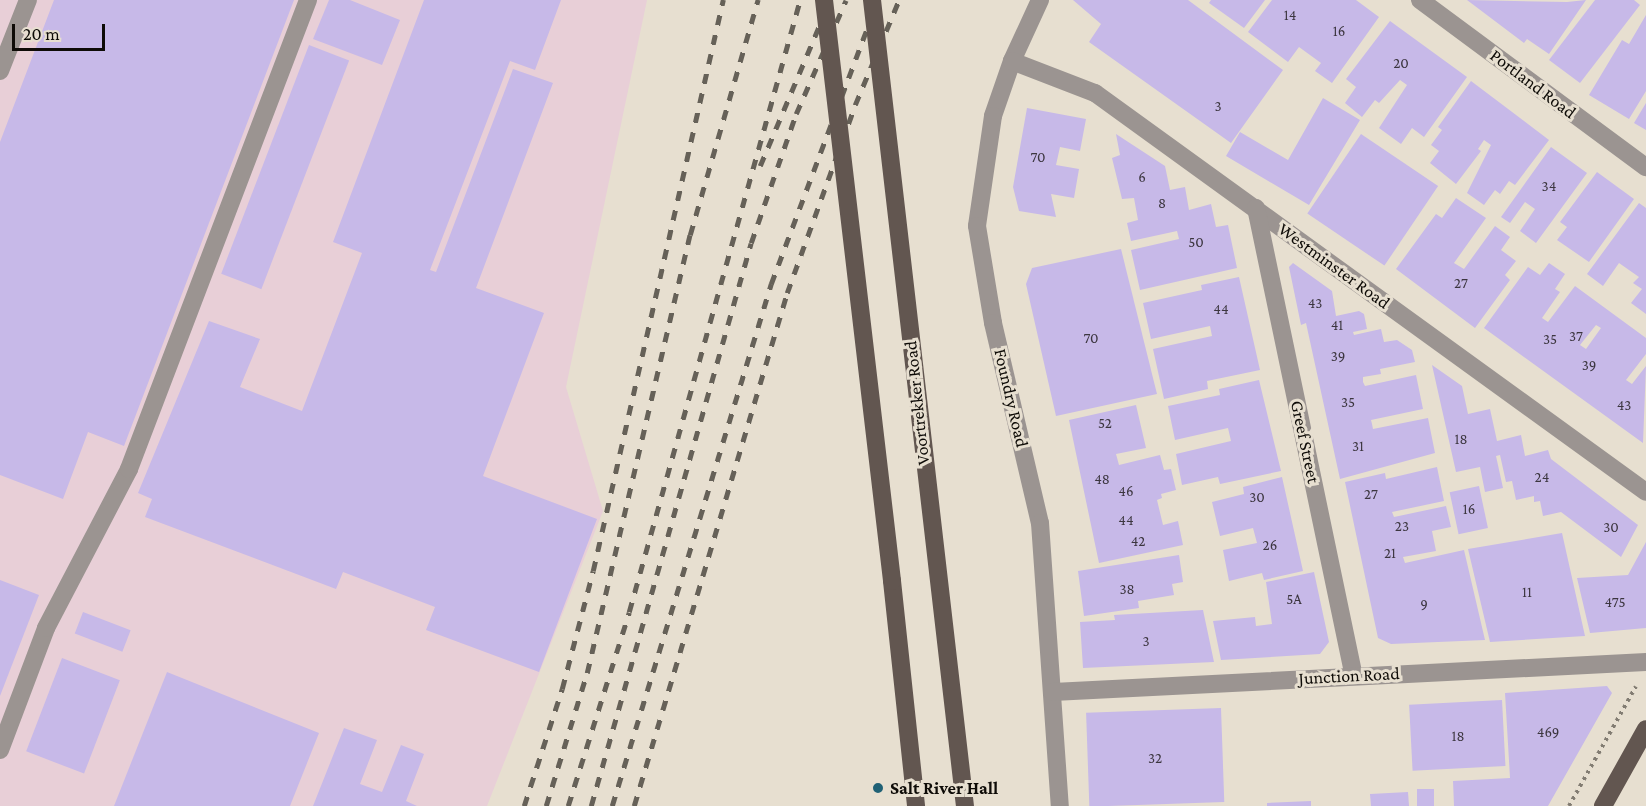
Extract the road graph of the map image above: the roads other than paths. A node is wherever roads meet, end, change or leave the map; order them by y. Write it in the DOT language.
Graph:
graph roads {
  1 [pos="28,0"];
  2 [pos="308,0"];
  3 [pos="824,0"];
  4 [pos="872,0"];
  5 [pos="1040,0"];
  6 [pos="1420,0"];
  7 [pos="1012,61"];
  8 [pos="0,71"];
  9 [pos="1646,167"];
  10 [pos="1256,208"];
  11 [pos="1646,492"];
  12 [pos="1643,670"];
  13 [pos="1354,676"];
  14 [pos="1053,692"];
  15 [pos="1646,729"];
  16 [pos="0,750"];
  17 [pos="916,806"];
  18 [pos="965,806"];
  19 [pos="1060,806"];
  20 [pos="1603,806"];
  1 -- 8 [label="street"];
  2 -- 16 [label="street"];
  3 -- 17 [label="main road, bridge"];
  4 -- 18 [label="main road, Voortrekker Road, bridge"];
  5 -- 7 [label="street, Foundry Road"];
  6 -- 9 [label="street, Portland Road"];
  7 -- 10 [label="street, Westminster Road"];
  7 -- 14 [label="street, Foundry Road"];
  10 -- 11 [label="street, Westminster Road"];
  10 -- 13 [label="street, Greef Street"];
  12 -- 13 [label="street, Junction Road"];
  13 -- 14 [label="street, Junction Road"];
  14 -- 19 [label="street, Foundry Road"];
  15 -- 20 [label="main road"];
}
